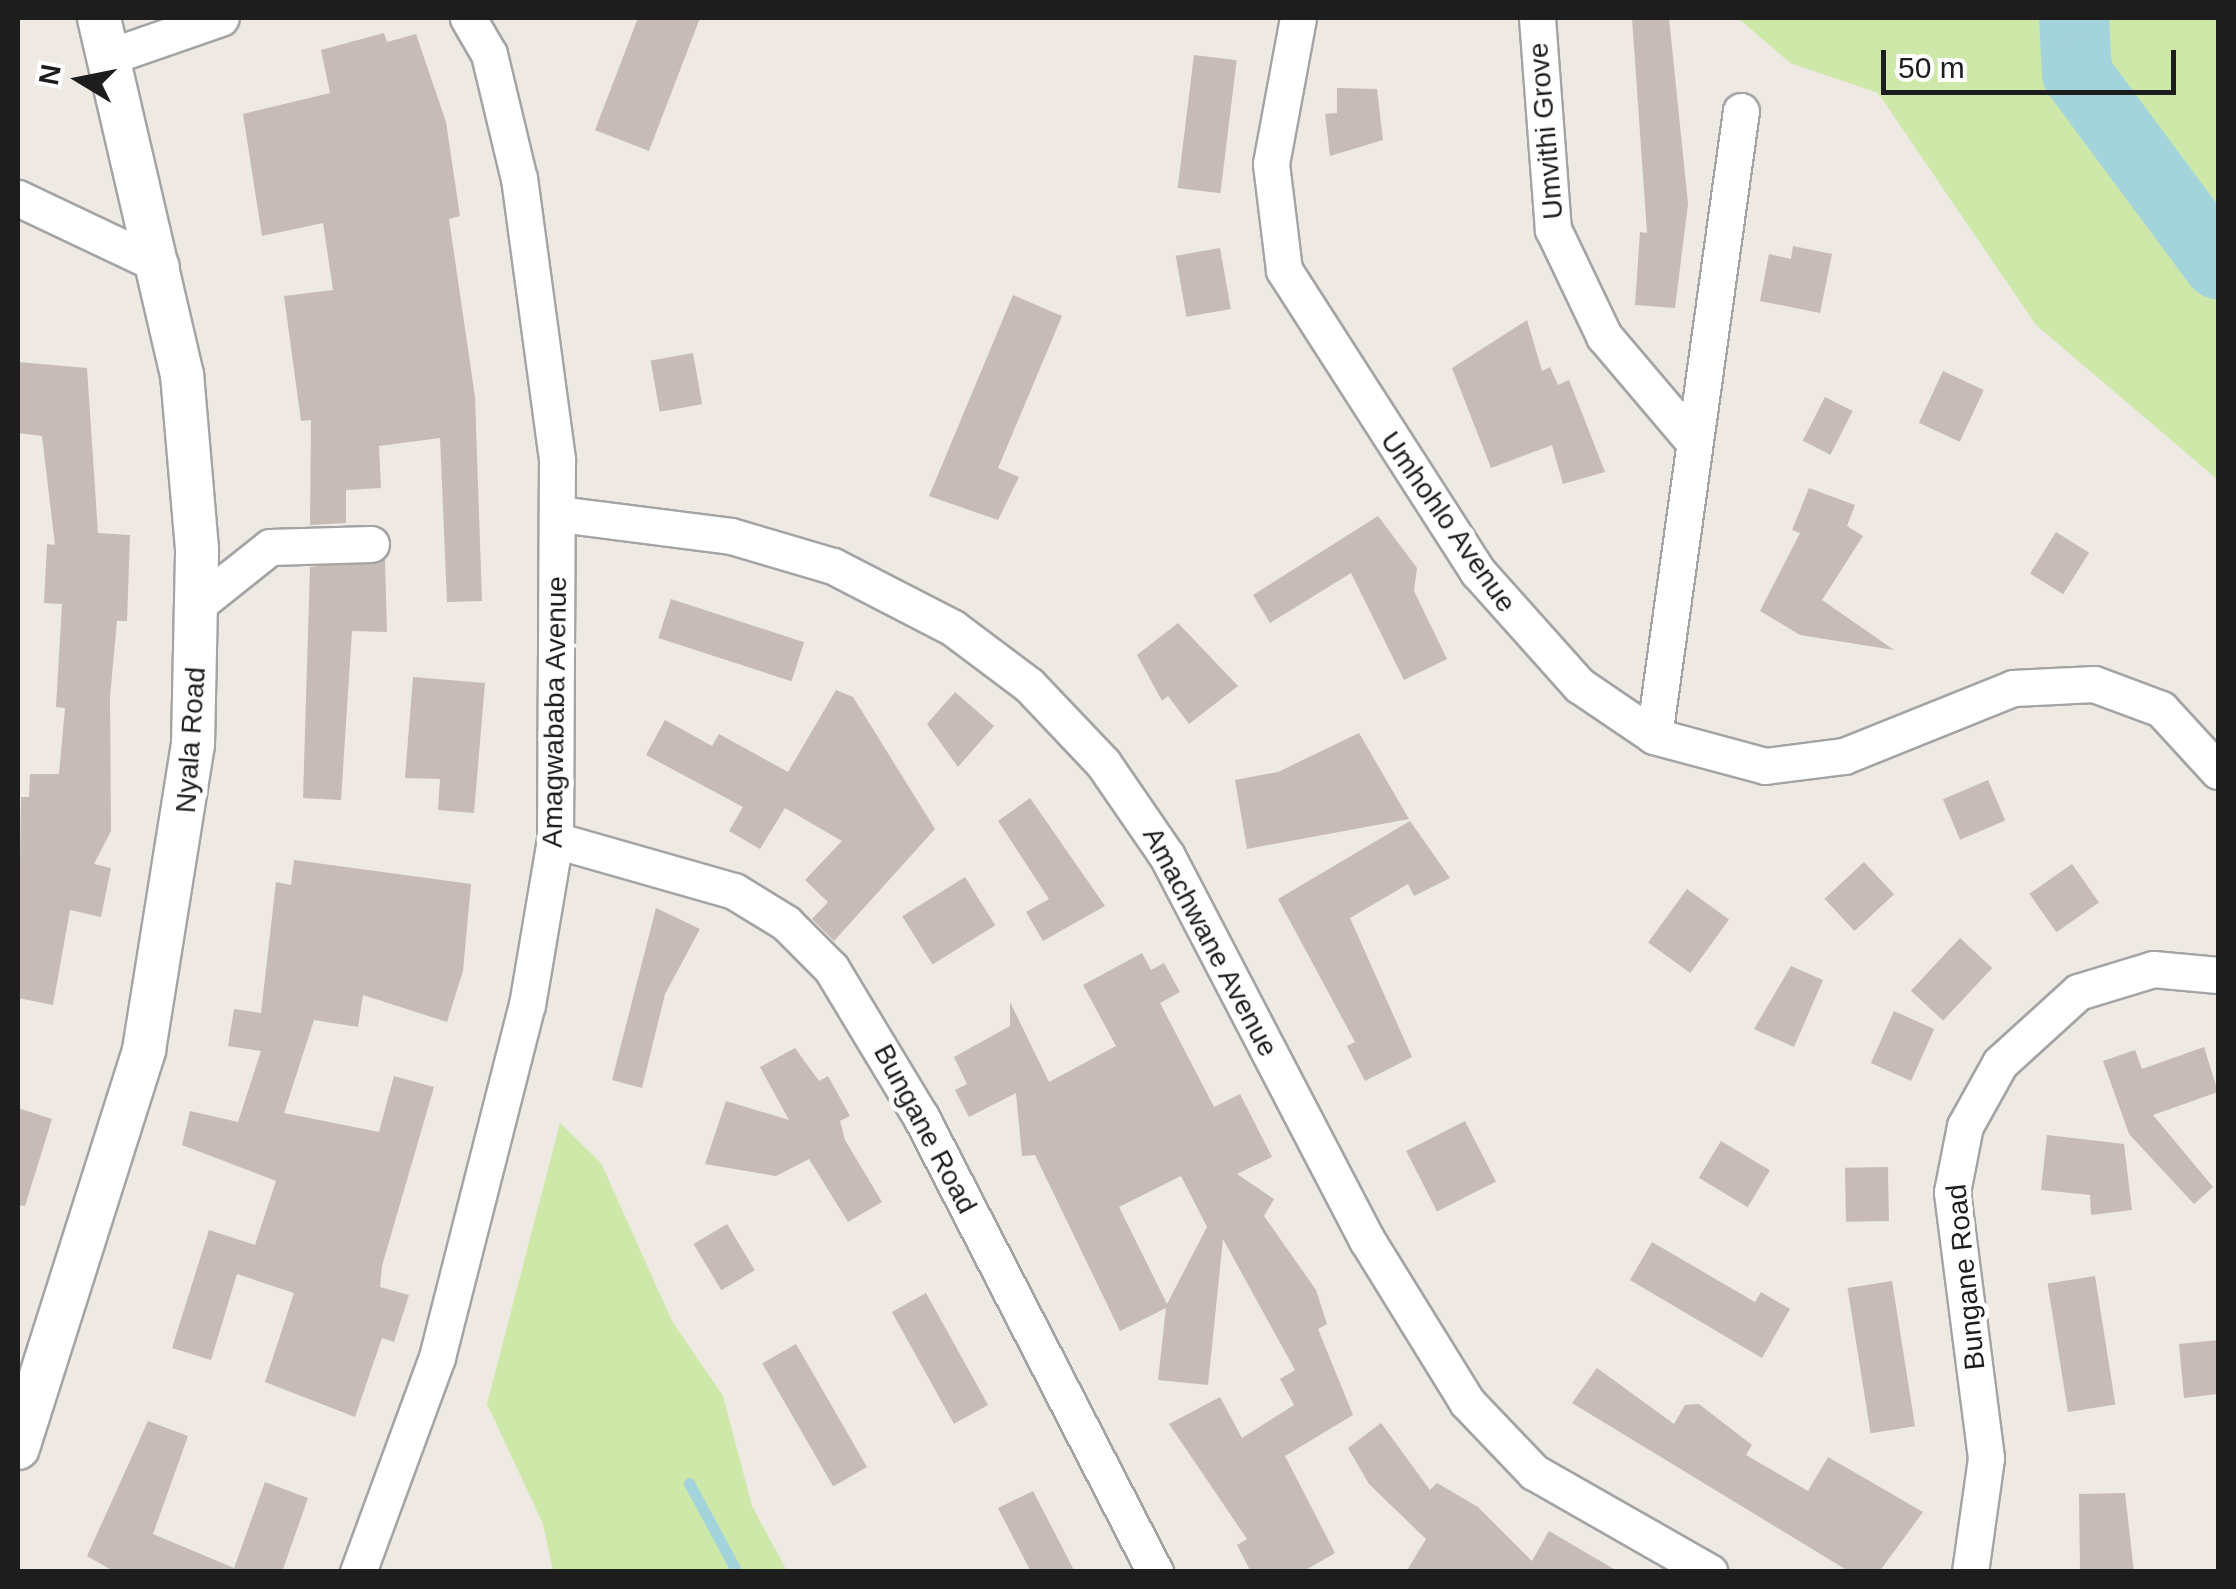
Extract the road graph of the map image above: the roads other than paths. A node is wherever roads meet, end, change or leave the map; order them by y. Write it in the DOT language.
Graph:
graph roads {
  1 [pos="221,18"];
  2 [pos="468,18"];
  3 [pos="1298,18"];
  4 [pos="1537,18"];
  5 [pos="105,37"];
  6 [pos="1741,111"];
  7 [pos="18,198"];
  8 [pos="161,266"];
  9 [pos="1693,440"];
  10 [pos="559,514"];
  11 [pos="372,544"];
  12 [pos="198,606"];
  13 [pos="1654,736"];
  14 [pos="2218,770"];
  15 [pos="555,840"];
  16 [pos="2218,975"];
  17 [pos="18,1448"];
  18 [pos="358,1572"];
  19 [pos="1155,1572"];
  20 [pos="1709,1572"];
  21 [pos="1970,1572"];
  1 -- 5 [label="street"];
  2 -- 10 [label="street, Amagwababa Avenue"];
  3 -- 13 [label="street, Umhohlo Avenue"];
  4 -- 9 [label="street, Umvithi Grove"];
  5 -- 8 [label="street, Nyala Road"];
  6 -- 9 [label="street"];
  7 -- 8 [label="street"];
  8 -- 12 [label="street, Nyala Road"];
  9 -- 13 [label="street"];
  10 -- 15 [label="street, Amagwababa Avenue"];
  10 -- 20 [label="street, Amachwane Avenue"];
  11 -- 12 [label="street"];
  12 -- 17 [label="street, Nyala Road"];
  13 -- 14 [label="street, Umhohlo Avenue"];
  15 -- 18 [label="street, Amagwababa Avenue"];
  15 -- 19 [label="street, Bungane Road"];
  16 -- 21 [label="street, Bungane Road"];
}
